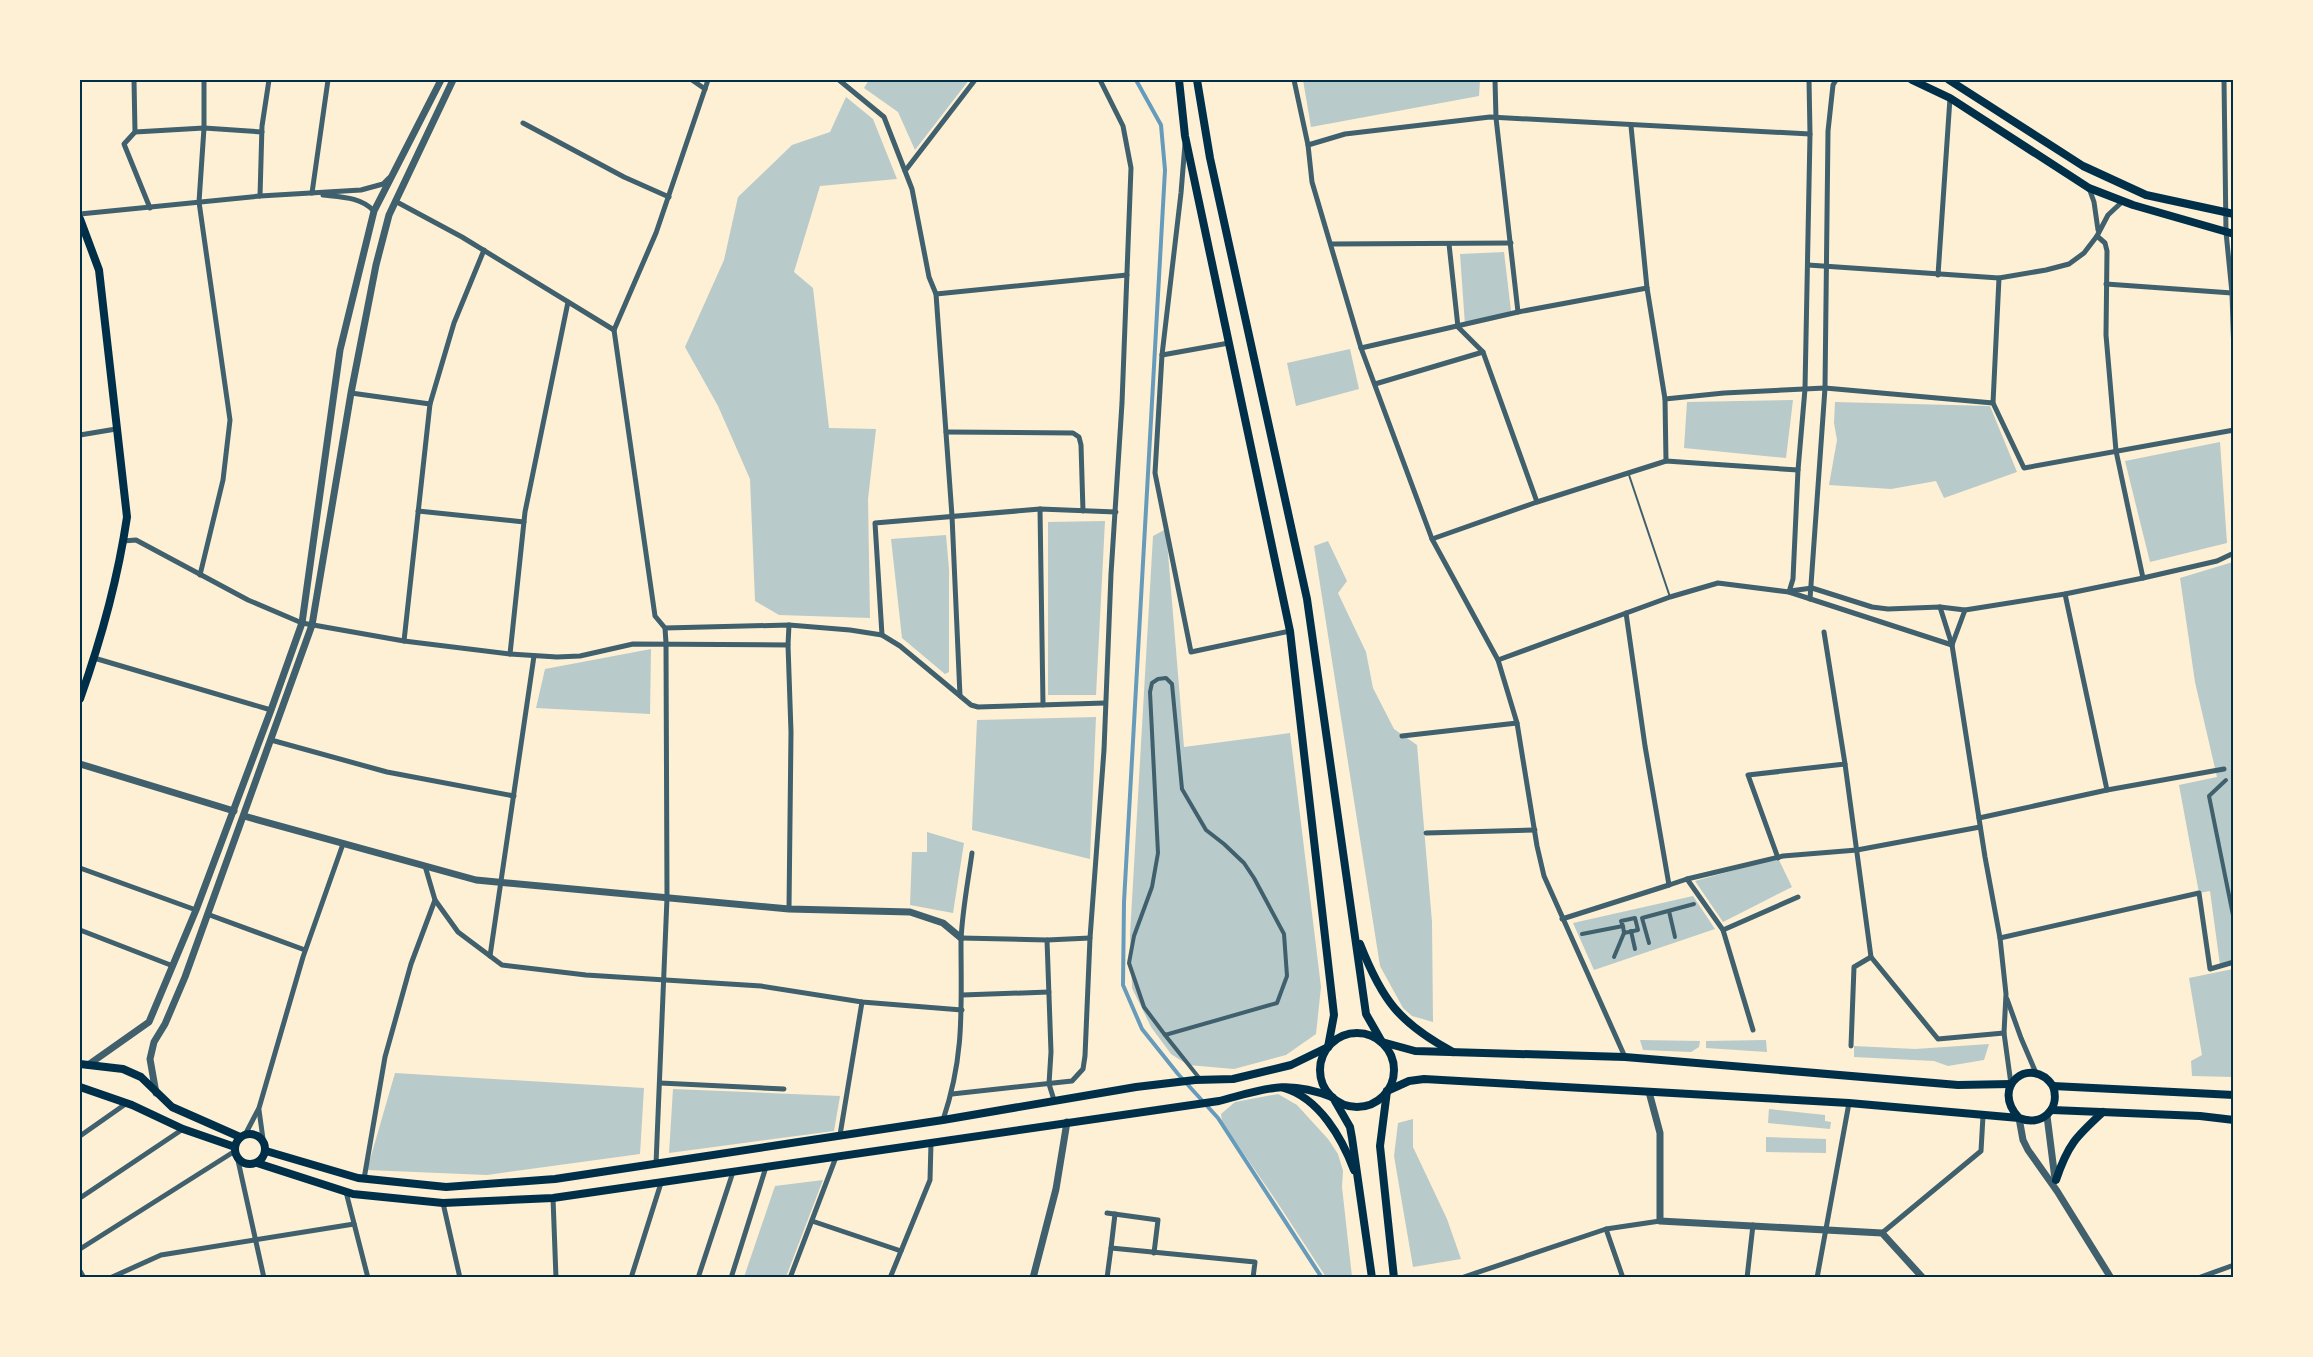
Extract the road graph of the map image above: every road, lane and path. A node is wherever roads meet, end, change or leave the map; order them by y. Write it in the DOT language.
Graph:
graph roads {
  1 [pos="134,80"];
  2 [pos="204,80"];
  3 [pos="269,80"];
  4 [pos="328,80"];
  5 [pos="441,80"];
  6 [pos="453,80"];
  7 [pos="692,80"];
  8 [pos="708,80"];
  9 [pos="839,80"];
  10 [pos="975,80"];
  11 [pos="1100,80"];
  12 [pos="1179,80"];
  13 [pos="1197,80"];
  14 [pos="1294,80"];
  15 [pos="1496,80"];
  16 [pos="1809,80"];
  17 [pos="1836,80"];
  18 [pos="1912,80"];
  19 [pos="1949,80"];
  20 [pos="2224,80"];
  21 [pos="705,89"];
  22 [pos="1950,98"];
  23 [pos="1496,118"];
  24 [pos="523,123"];
  25 [pos="1631,126"];
  26 [pos="204,128"];
  27 [pos="135,132"];
  28 [pos="262,132"];
  29 [pos="1810,134"];
  30 [pos="1185,136"];
  31 [pos="1308,145"];
  32 [pos="905,171"];
  33 [pos="393,174"];
  34 [pos="2090,188"];
  35 [pos="312,194"];
  36 [pos="260,196"];
  37 [pos="669,197"];
  38 [pos="395,201"];
  39 [pos="2123,201"];
  40 [pos="199,202"];
  41 [pos="150,208"];
  42 [pos="374,211"];
  43 [pos="80,214"];
  44 [pos="2230,214"];
  45 [pos="80,219"];
  46 [pos="2230,233"];
  47 [pos="2098,234"];
  48 [pos="1510,243"];
  49 [pos="1332,244"];
  50 [pos="1449,244"];
  51 [pos="484,250"];
  52 [pos="1808,265"];
  53 [pos="1827,266"];
  54 [pos="1127,275"];
  55 [pos="1938,275"];
  56 [pos="1999,278"];
  57 [pos="2106,284"];
  58 [pos="1647,288"];
  59 [pos="2232,293"];
  60 [pos="936,294"];
  61 [pos="568,302"];
  62 [pos="1518,312"];
  63 [pos="1458,327"];
  64 [pos="614,330"];
  65 [pos="1229,343"];
  66 [pos="1361,348"];
  67 [pos="1483,352"];
  68 [pos="1162,355"];
  69 [pos="2234,355"];
  70 [pos="1375,384"];
  71 [pos="1824,388"];
  72 [pos="1805,389"];
  73 [pos="351,393"];
  74 [pos="1665,399"];
  75 [pos="1993,403"];
  76 [pos="430,404"];
  77 [pos="116,429"];
  78 [pos="2234,430"];
  79 [pos="946,432"];
  80 [pos="80,435"];
  81 [pos="2116,451"];
  82 [pos="1666,460"];
  83 [pos="1798,470"];
  84 [pos="1629,473"];
  85 [pos="1537,502"];
  86 [pos="1040,509"];
  87 [pos="418,511"];
  88 [pos="1083,511"];
  89 [pos="1116,512"];
  90 [pos="952,516"];
  91 [pos="524,522"];
  92 [pos="1432,539"];
  93 [pos="123,541"];
  94 [pos="2234,553"];
  95 [pos="200,575"];
  96 [pos="2143,578"];
  97 [pos="1812,588"];
  98 [pos="1789,592"];
  99 [pos="2065,594"];
  100 [pos="1670,597"];
  101 [pos="1810,599"];
  102 [pos="1940,607"];
  103 [pos="1965,610"];
  104 [pos="1626,613"];
  105 [pos="302,622"];
  106 [pos="312,625"];
  107 [pos="789,625"];
  108 [pos="665,628"];
  109 [pos="1290,631"];
  110 [pos="1824,632"];
  111 [pos="882,635"];
  112 [pos="404,641"];
  113 [pos="666,643"];
  114 [pos="788,645"];
  115 [pos="1952,645"];
  116 [pos="510,654"];
  117 [pos="534,656"];
  118 [pos="94,658"];
  119 [pos="1498,660"];
  120 [pos="960,696"];
  121 [pos="80,699"];
  122 [pos="1105,703"];
  123 [pos="1042,705"];
  124 [pos="271,710"];
  125 [pos="1517,723"];
  126 [pos="1402,736"];
  127 [pos="271,740"];
  128 [pos="80,764"];
  129 [pos="1845,764"];
  130 [pos="2224,769"];
  131 [pos="2226,780"];
  132 [pos="2107,790"];
  133 [pos="514,796"];
  134 [pos="234,811"];
  135 [pos="244,816"];
  136 [pos="1979,818"];
  137 [pos="1980,827"];
  138 [pos="1535,830"];
  139 [pos="1426,833"];
  140 [pos="343,844"];
  141 [pos="1857,850"];
  142 [pos="972,853"];
  143 [pos="1778,858"];
  144 [pos="425,866"];
  145 [pos="80,867"];
  146 [pos="1687,879"];
  147 [pos="502,882"];
  148 [pos="1669,885"];
  149 [pos="1798,897"];
  150 [pos="667,898"];
  151 [pos="435,900"];
  152 [pos="1695,904"];
  153 [pos="789,909"];
  154 [pos="196,910"];
  155 [pos="1669,911"];
  156 [pos="207,914"];
  157 [pos="1562,919"];
  158 [pos="2234,920"];
  159 [pos="1643,921"];
  160 [pos="1636,923"];
  161 [pos="1623,926"];
  162 [pos="80,930"];
  163 [pos="1722,930"];
  164 [pos="1356,932"];
  165 [pos="1631,932"];
  166 [pos="1624,933"];
  167 [pos="1582,934"];
  168 [pos="1675,937"];
  169 [pos="961,938"];
  170 [pos="1090,938"];
  171 [pos="2000,938"];
  172 [pos="1047,940"];
  173 [pos="1649,943"];
  174 [pos="1635,949"];
  175 [pos="305,950"];
  176 [pos="490,956"];
  177 [pos="1614,957"];
  178 [pos="1871,957"];
  179 [pos="2234,963"];
  180 [pos="173,966"];
  181 [pos="664,980"];
  182 [pos="1049,992"];
  183 [pos="2006,994"];
  184 [pos="962,995"];
  185 [pos="862,1002"];
  186 [pos="962,1010"];
  187 [pos="1753,1030"];
  188 [pos="2004,1033"];
  189 [pos="1165,1035"];
  190 [pos="1382,1042"];
  191 [pos="1851,1046"];
  192 [pos="1328,1047"];
  193 [pos="1454,1052"];
  194 [pos="1625,1058"];
  195 [pos="84,1064"];
  196 [pos="2036,1073"];
  197 [pos="1198,1080"];
  198 [pos="660,1083"];
  199 [pos="1049,1084"];
  200 [pos="2011,1084"];
  201 [pos="2054,1086"];
  202 [pos="80,1087"];
  203 [pos="1280,1087"];
  204 [pos="784,1089"];
  205 [pos="1387,1091"];
  206 [pos="1649,1092"];
  207 [pos="952,1094"];
  208 [pos="157,1095"];
  209 [pos="2234,1095"];
  210 [pos="1332,1097"];
  211 [pos="1054,1100"];
  212 [pos="127,1103"];
  213 [pos="1849,1103"];
  214 [pos="259,1108"];
  215 [pos="2103,1112"];
  216 [pos="2049,1113"];
  217 [pos="1983,1116"];
  218 [pos="2019,1118"];
  219 [pos="943,1119"];
  220 [pos="2234,1120"];
  221 [pos="1067,1122"];
  222 [pos="183,1129"];
  223 [pos="243,1135"];
  224 [pos="840,1135"];
  225 [pos="80,1136"];
  226 [pos="263,1139"];
  227 [pos="931,1143"];
  228 [pos="266,1151"];
  229 [pos="236,1152"];
  230 [pos="836,1157"];
  231 [pos="257,1163"];
  232 [pos="656,1164"];
  233 [pos="766,1167"];
  234 [pos="733,1172"];
  235 [pos="364,1179"];
  236 [pos="2056,1180"];
  237 [pos="661,1182"];
  238 [pos="1359,1184"];
  239 [pos="346,1190"];
  240 [pos="2057,1191"];
  241 [pos="80,1198"];
  242 [pos="553,1198"];
  243 [pos="443,1203"];
  244 [pos="1107,1213"];
  245 [pos="1115,1214"];
  246 [pos="812,1221"];
  247 [pos="1660,1221"];
  248 [pos="354,1224"];
  249 [pos="1753,1225"];
  250 [pos="1606,1229"];
  251 [pos="1827,1229"];
  252 [pos="1882,1233"];
  253 [pos="254,1241"];
  254 [pos="1111,1248"];
  255 [pos="80,1249"];
  256 [pos="901,1251"];
  257 [pos="1154,1252"];
  258 [pos="2234,1265"];
  259 [pos="80,1271"];
  260 [pos="1461,1277"];
  261 [pos="84,1278"];
  262 [pos="110,1278"];
  263 [pos="264,1278"];
  264 [pos="368,1278"];
  265 [pos="460,1278"];
  266 [pos="556,1278"];
  267 [pos="632,1278"];
  268 [pos="698,1278"];
  269 [pos="730,1278"];
  270 [pos="790,1278"];
  271 [pos="890,1278"];
  272 [pos="1033,1278"];
  273 [pos="1107,1278"];
  274 [pos="1253,1278"];
  275 [pos="1372,1278"];
  276 [pos="1394,1278"];
  277 [pos="1623,1278"];
  278 [pos="1747,1278"];
  279 [pos="1817,1278"];
  280 [pos="1923,1278"];
  281 [pos="2111,1278"];
  282 [pos="2198,1278"];
  1 -- 27 [label="street"];
  2 -- 26 [label="street"];
  3 -- 28 [label="street"];
  4 -- 35 [label="street"];
  5 -- 33 [label="street"];
  6 -- 38 [label="street"];
  7 -- 21 [label="street"];
  8 -- 21 [label="street"];
  9 -- 32 [label="street"];
  10 -- 32 [label="street"];
  11 -- 54 [label="street"];
  12 -- 30 [label="main road"];
  13 -- 164 [label="main road"];
  14 -- 31 [label="street"];
  15 -- 23 [label="street"];
  16 -- 29 [label="street"];
  17 -- 53 [label="street"];
  18 -- 22 [label="main road"];
  19 -- 44 [label="main road"];
  20 -- 44 [label="street"];
  21 -- 37 [label="street"];
  22 -- 34 [label="main road"];
  22 -- 55 [label="street"];
  23 -- 25 [label="street"];
  23 -- 31 [label="street"];
  23 -- 48 [label="street"];
  24 -- 37 [label="street"];
  25 -- 29 [label="street"];
  25 -- 58 [label="street"];
  26 -- 27 [label="street"];
  26 -- 28 [label="street"];
  26 -- 40 [label="street"];
  27 -- 41 [label="street"];
  28 -- 36 [label="street"];
  29 -- 52 [label="street"];
  30 -- 65 [label="main road"];
  30 -- 68 [label="street"];
  31 -- 49 [label="street"];
  32 -- 60 [label="street"];
  33 -- 35 [label="street"];
  33 -- 42 [label="street"];
  34 -- 39 [label="main road"];
  34 -- 47 [label="street"];
  35 -- 36 [label="street"];
  35 -- 42 [label="street"];
  36 -- 40 [label="street"];
  37 -- 64 [label="street"];
  38 -- 51 [label="street"];
  38 -- 73 [label="street"];
  39 -- 46 [label="main road"];
  39 -- 47 [label="street"];
  40 -- 41 [label="street"];
  40 -- 95 [label="street"];
  41 -- 43 [label="street"];
  42 -- 105 [label="street"];
  44 -- 46 [label="street"];
  45 -- 77 [label="main road"];
  46 -- 59 [label="street"];
  47 -- 56 [label="street"];
  47 -- 57 [label="street"];
  48 -- 50 [label="street"];
  48 -- 62 [label="street"];
  49 -- 50 [label="street"];
  49 -- 66 [label="street"];
  50 -- 63 [label="street"];
  51 -- 61 [label="street"];
  51 -- 76 [label="street"];
  52 -- 53 [label="street"];
  52 -- 72 [label="street"];
  53 -- 55 [label="street"];
  53 -- 71 [label="street"];
  54 -- 60 [label="street"];
  54 -- 89 [label="street"];
  55 -- 56 [label="street"];
  56 -- 75 [label="street"];
  57 -- 59 [label="street"];
  57 -- 81 [label="street"];
  58 -- 62 [label="street"];
  58 -- 74 [label="street"];
  59 -- 69 [label="street"];
  60 -- 79 [label="street"];
  61 -- 64 [label="street"];
  61 -- 91 [label="street"];
  62 -- 63 [label="street"];
  63 -- 66 [label="street"];
  63 -- 67 [label="street"];
  64 -- 108 [label="street"];
  65 -- 68 [label="street"];
  65 -- 109 [label="main road"];
  66 -- 70 [label="street"];
  67 -- 70 [label="street"];
  67 -- 85 [label="street"];
  68 -- 109 [label="street"];
  70 -- 92 [label="street"];
  71 -- 72 [label="street"];
  71 -- 75 [label="street"];
  71 -- 97 [label="street"];
  72 -- 74 [label="street"];
  72 -- 83 [label="street"];
  73 -- 76 [label="street"];
  73 -- 106 [label="street"];
  74 -- 82 [label="street"];
  75 -- 81 [label="street"];
  76 -- 87 [label="street"];
  77 -- 80 [label="street"];
  77 -- 93 [label="main road"];
  78 -- 81 [label="street"];
  79 -- 88 [label="street"];
  79 -- 90 [label="street"];
  81 -- 96 [label="street"];
  82 -- 83 [label="street"];
  82 -- 84 [label="street"];
  83 -- 98 [label="street"];
  84 -- 85 [label="street"];
  84 -- 100 [label="lane"];
  85 -- 92 [label="street"];
  86 -- 88 [label="street"];
  86 -- 90 [label="street"];
  86 -- 123 [label="street"];
  87 -- 91 [label="street"];
  87 -- 112 [label="street"];
  88 -- 89 [label="street"];
  89 -- 122 [label="street"];
  90 -- 111 [label="street"];
  90 -- 120 [label="street"];
  91 -- 116 [label="street"];
  92 -- 119 [label="street"];
  93 -- 95 [label="street"];
  93 -- 118 [label="main road"];
  94 -- 96 [label="street"];
  95 -- 105 [label="street"];
  96 -- 99 [label="street"];
  97 -- 98 [label="street"];
  97 -- 101 [label="street"];
  97 -- 102 [label="street"];
  98 -- 100 [label="street"];
  98 -- 101 [label="street"];
  99 -- 103 [label="street"];
  99 -- 132 [label="street"];
  100 -- 104 [label="street"];
  101 -- 115 [label="street"];
  102 -- 103 [label="street"];
  102 -- 115 [label="street"];
  103 -- 115 [label="street"];
  104 -- 119 [label="street"];
  104 -- 148 [label="street"];
  105 -- 106 [label="street"];
  105 -- 124 [label="street"];
  106 -- 112 [label="street"];
  106 -- 127 [label="street"];
  107 -- 108 [label="street"];
  107 -- 111 [label="street"];
  107 -- 114 [label="street"];
  108 -- 113 [label="street"];
  109 -- 192 [label="main road"];
  110 -- 129 [label="street"];
  111 -- 120 [label="street"];
  112 -- 116 [label="street"];
  113 -- 114 [label="street"];
  113 -- 117 [label="street"];
  113 -- 150 [label="street"];
  114 -- 153 [label="street"];
  115 -- 136 [label="street"];
  116 -- 117 [label="street"];
  117 -- 133 [label="street"];
  118 -- 121 [label="main road"];
  118 -- 124 [label="street"];
  119 -- 125 [label="street"];
  120 -- 123 [label="street"];
  122 -- 123 [label="street"];
  122 -- 170 [label="street"];
  124 -- 134 [label="street"];
  125 -- 126 [label="street"];
  125 -- 138 [label="street"];
  127 -- 133 [label="street"];
  127 -- 135 [label="street"];
  128 -- 134 [label="street"];
  129 -- 141 [label="street"];
  129 -- 143 [label="street"];
  130 -- 132 [label="street"];
  131 -- 158 [label="street"];
  132 -- 136 [label="street"];
  133 -- 147 [label="street"];
  134 -- 154 [label="street"];
  135 -- 140 [label="street"];
  135 -- 156 [label="street"];
  136 -- 137 [label="street"];
  137 -- 141 [label="street"];
  137 -- 171 [label="street"];
  138 -- 139 [label="street"];
  138 -- 157 [label="street"];
  140 -- 144 [label="street"];
  140 -- 175 [label="street"];
  141 -- 143 [label="street"];
  141 -- 178 [label="street"];
  142 -- 169 [label="street"];
  143 -- 146 [label="street"];
  144 -- 147 [label="street"];
  144 -- 151 [label="street"];
  145 -- 154 [label="street"];
  146 -- 148 [label="street"];
  146 -- 163 [label="street"];
  147 -- 150 [label="street"];
  147 -- 176 [label="street"];
  148 -- 157 [label="street"];
  149 -- 163 [label="street"];
  150 -- 153 [label="street"];
  150 -- 181 [label="street"];
  151 -- 176 [label="street"];
  151 -- 235 [label="street"];
  152 -- 155 [label="street"];
  153 -- 169 [label="street"];
  154 -- 180 [label="street"];
  155 -- 159 [label="street"];
  155 -- 168 [label="street"];
  156 -- 175 [label="street"];
  156 -- 208 [label="street"];
  157 -- 194 [label="street"];
  159 -- 160 [label="street"];
  159 -- 173 [label="street"];
  160 -- 161 [label="street"];
  160 -- 165 [label="street"];
  161 -- 166 [label="street"];
  161 -- 167 [label="street"];
  162 -- 180 [label="street"];
  163 -- 187 [label="street"];
  164 -- 190 [label="main road"];
  164 -- 193 [label="main road"];
  165 -- 166 [label="street"];
  165 -- 174 [label="street"];
  166 -- 177 [label="street"];
  169 -- 172 [label="street"];
  169 -- 184 [label="street"];
  170 -- 172 [label="street"];
  170 -- 199 [label="street"];
  171 -- 179 [label="street"];
  171 -- 183 [label="street"];
  172 -- 182 [label="street"];
  175 -- 214 [label="street"];
  176 -- 181 [label="street"];
  178 -- 188 [label="street"];
  178 -- 191 [label="street"];
  180 -- 195 [label="street"];
  181 -- 185 [label="street"];
  181 -- 198 [label="street"];
  182 -- 184 [label="street"];
  182 -- 199 [label="street"];
  183 -- 188 [label="street"];
  183 -- 196 [label="street"];
  184 -- 186 [label="street"];
  185 -- 186 [label="street"];
  185 -- 224 [label="street"];
  186 -- 207 [label="street"];
  188 -- 200 [label="street"];
  189 -- 189 [label="street"];
  189 -- 197 [label="street"];
  190 -- 192 [label="main road"];
  190 -- 193 [label="main road"];
  190 -- 205 [label="main road"];
  192 -- 197 [label="main road"];
  192 -- 210 [label="main road"];
  193 -- 194 [label="main road"];
  194 -- 200 [label="main road"];
  195 -- 208 [label="main road"];
  196 -- 200 [label="main road"];
  196 -- 201 [label="main road"];
  197 -- 211 [label="main road"];
  198 -- 204 [label="street"];
  198 -- 232 [label="street"];
  199 -- 207 [label="street"];
  199 -- 211 [label="street"];
  200 -- 218 [label="main road"];
  201 -- 209 [label="main road"];
  201 -- 216 [label="main road"];
  202 -- 212 [label="main road"];
  203 -- 210 [label="main road"];
  203 -- 221 [label="main road"];
  203 -- 238 [label="main road"];
  205 -- 206 [label="main road"];
  205 -- 210 [label="main road"];
  205 -- 276 [label="main road"];
  206 -- 213 [label="main road"];
  206 -- 247 [label="street"];
  207 -- 219 [label="street"];
  208 -- 223 [label="main road"];
  210 -- 238 [label="main road"];
  211 -- 219 [label="main road"];
  212 -- 222 [label="main road"];
  212 -- 225 [label="street"];
  213 -- 217 [label="main road"];
  213 -- 251 [label="street"];
  214 -- 223 [label="street"];
  214 -- 226 [label="street"];
  215 -- 216 [label="main road"];
  215 -- 220 [label="main road"];
  215 -- 236 [label="main road"];
  216 -- 218 [label="main road"];
  216 -- 236 [label="street"];
  217 -- 218 [label="main road"];
  217 -- 252 [label="street"];
  218 -- 240 [label="street"];
  219 -- 224 [label="main road"];
  221 -- 227 [label="main road"];
  221 -- 272 [label="street"];
  222 -- 229 [label="main road"];
  222 -- 241 [label="street"];
  223 -- 226 [label="main road"];
  223 -- 229 [label="main road"];
  224 -- 232 [label="main road"];
  226 -- 228 [label="main road"];
  227 -- 230 [label="main road"];
  227 -- 256 [label="street"];
  228 -- 231 [label="main road"];
  228 -- 235 [label="main road"];
  229 -- 231 [label="main road"];
  229 -- 253 [label="street"];
  229 -- 255 [label="street"];
  230 -- 233 [label="main road"];
  230 -- 246 [label="street"];
  231 -- 239 [label="main road"];
  232 -- 235 [label="main road"];
  233 -- 234 [label="main road"];
  233 -- 269 [label="street"];
  234 -- 237 [label="main road"];
  234 -- 268 [label="street"];
  236 -- 240 [label="street"];
  237 -- 242 [label="main road"];
  237 -- 267 [label="street"];
  238 -- 275 [label="main road"];
  239 -- 243 [label="main road"];
  239 -- 248 [label="street"];
  240 -- 281 [label="street"];
  242 -- 243 [label="main road"];
  242 -- 266 [label="street"];
  243 -- 265 [label="street"];
  244 -- 245 [label="street"];
  245 -- 254 [label="street"];
  245 -- 257 [label="street"];
  246 -- 256 [label="street"];
  246 -- 270 [label="street"];
  247 -- 249 [label="street"];
  247 -- 250 [label="street"];
  248 -- 253 [label="street"];
  248 -- 264 [label="street"];
  249 -- 251 [label="street"];
  249 -- 278 [label="street"];
  250 -- 260 [label="street"];
  250 -- 277 [label="street"];
  251 -- 252 [label="street"];
  251 -- 279 [label="street"];
  252 -- 280 [label="street"];
  253 -- 262 [label="street"];
  253 -- 263 [label="street"];
  254 -- 257 [label="street"];
  254 -- 273 [label="street"];
  256 -- 271 [label="street"];
  257 -- 274 [label="street"];
  258 -- 282 [label="street"];
  259 -- 261 [label="street"];
}
